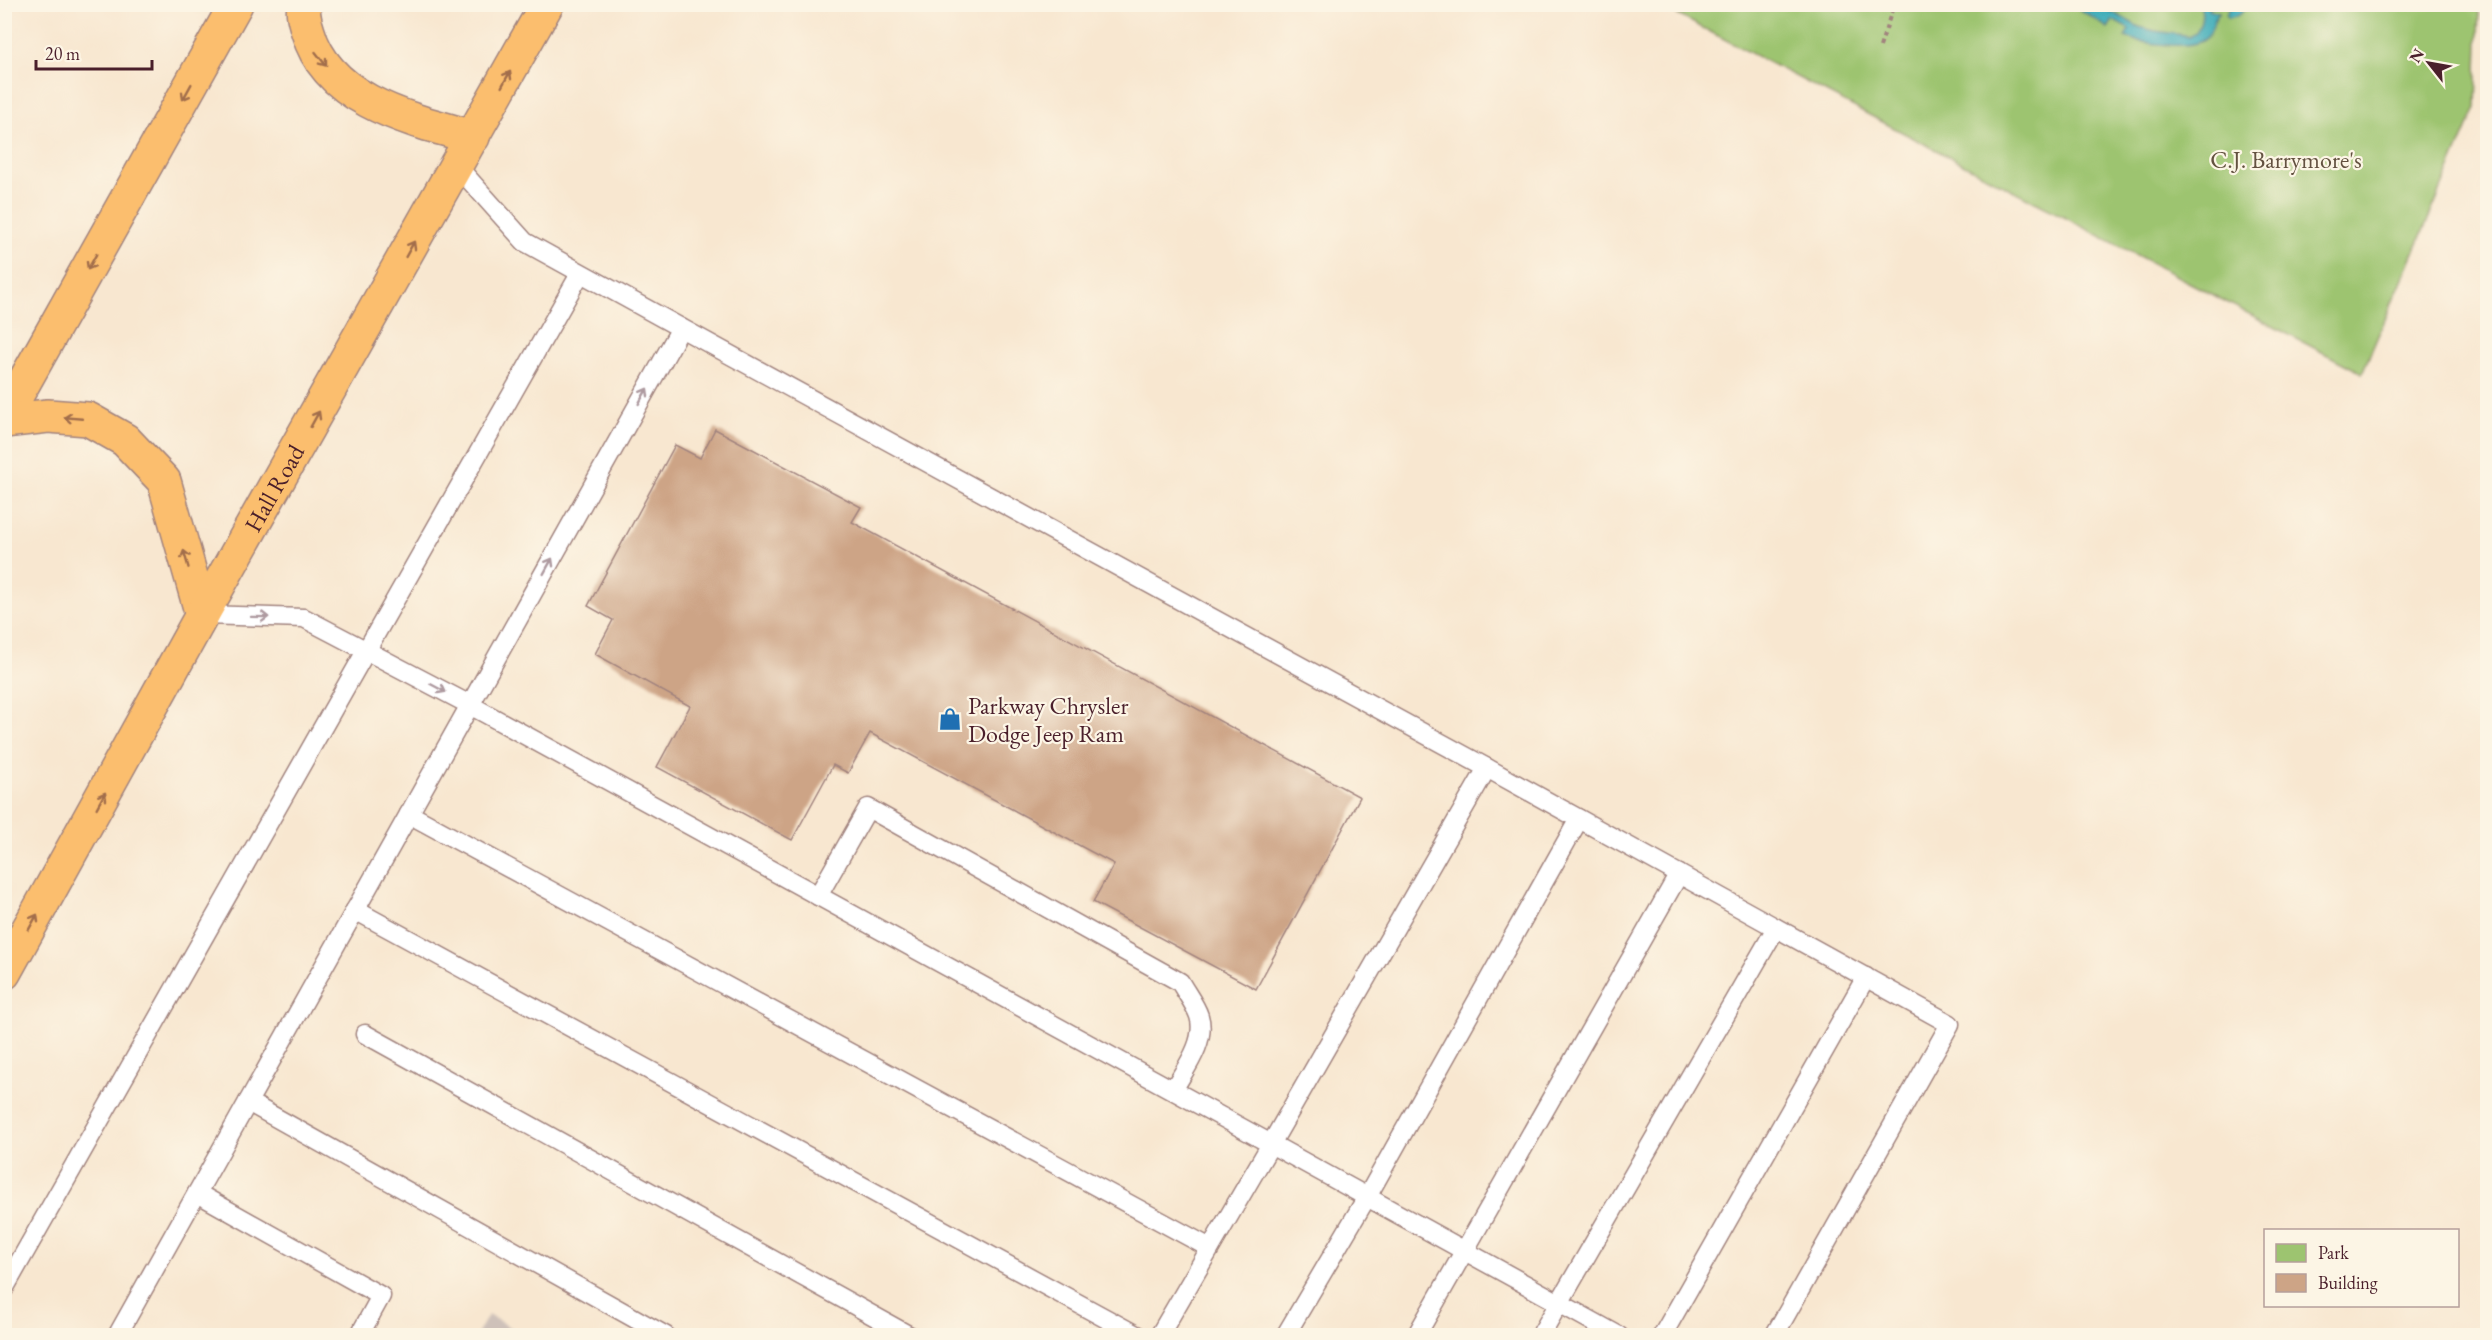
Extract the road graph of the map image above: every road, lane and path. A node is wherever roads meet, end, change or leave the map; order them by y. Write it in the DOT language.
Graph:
graph roads {
  1 [pos="236,4"];
  2 [pos="304,4"];
  3 [pos="547,4"];
  4 [pos="1894,4"];
  5 [pos="1880,47"];
  6 [pos="473,137"];
  7 [pos="457,166"];
  8 [pos="579,274"];
  9 [pos="681,328"];
  10 [pos="4,419"];
  11 [pos="202,615"];
  12 [pos="367,649"];
  13 [pos="470,705"];
  14 [pos="1487,768"];
  15 [pos="409,814"];
  16 [pos="1579,819"];
  17 [pos="1678,874"];
  18 [pos="818,896"];
  19 [pos="355,910"];
  20 [pos="1776,928"];
  21 [pos="4,973"];
  22 [pos="1866,977"];
  23 [pos="365,1034"];
  24 [pos="1173,1090"];
  25 [pos="248,1102"];
  26 [pos="1271,1144"];
  27 [pos="197,1193"];
  28 [pos="1366,1197"];
  29 [pos="1210,1248"];
  30 [pos="1466,1251"];
  31 [pos="4,1289"];
  32 [pos="1559,1302"];
  33 [pos="117,1335"];
  34 [pos="359,1335"];
  35 [pos="666,1335"];
  36 [pos="909,1335"];
  37 [pos="1138,1335"];
  38 [pos="1159,1335"];
  39 [pos="1285,1335"];
  40 [pos="1416,1335"];
  41 [pos="1540,1335"];
  42 [pos="1619,1335"];
  43 [pos="1662,1335"];
  44 [pos="1774,1335"];
  1 -- 10 [label="highway, one-way"];
  2 -- 6 [label="highway, one-way"];
  6 -- 3 [label="highway, Hall Road, one-way"];
  4 -- 5 [label="path"];
  6 -- 7 [label="highway, Hall Road"];
  7 -- 8 [label="lane"];
  11 -- 7 [label="highway, Hall Road, one-way"];
  8 -- 9 [label="lane"];
  8 -- 12 [label="lane"];
  13 -- 9 [label="lane, one-way"];
  9 -- 14 [label="lane"];
  11 -- 10 [label="highway, one-way"];
  11 -- 12 [label="lane, one-way"];
  21 -- 11 [label="highway, Hall Road, one-way"];
  12 -- 13 [label="lane, one-way"];
  12 -- 31 [label="lane"];
  13 -- 15 [label="lane"];
  13 -- 18 [label="lane"];
  14 -- 16 [label="lane"];
  14 -- 26 [label="lane"];
  15 -- 19 [label="lane"];
  15 -- 29 [label="lane"];
  16 -- 17 [label="lane"];
  16 -- 28 [label="lane"];
  17 -- 20 [label="lane"];
  17 -- 30 [label="lane"];
  18 -- 24 [label="lane"];
  18 -- 24 [label="lane"];
  19 -- 25 [label="lane"];
  19 -- 37 [label="lane"];
  20 -- 22 [label="lane"];
  20 -- 32 [label="lane"];
  22 -- 43 [label="lane"];
  22 -- 44 [label="lane"];
  23 -- 36 [label="lane"];
  24 -- 26 [label="lane"];
  25 -- 27 [label="lane"];
  25 -- 35 [label="lane"];
  26 -- 28 [label="lane"];
  26 -- 29 [label="lane"];
  27 -- 33 [label="lane"];
  27 -- 34 [label="lane"];
  28 -- 30 [label="lane"];
  28 -- 39 [label="lane"];
  29 -- 38 [label="lane"];
  30 -- 32 [label="lane"];
  30 -- 40 [label="lane"];
  32 -- 41 [label="lane"];
  32 -- 42 [label="lane"];
}
